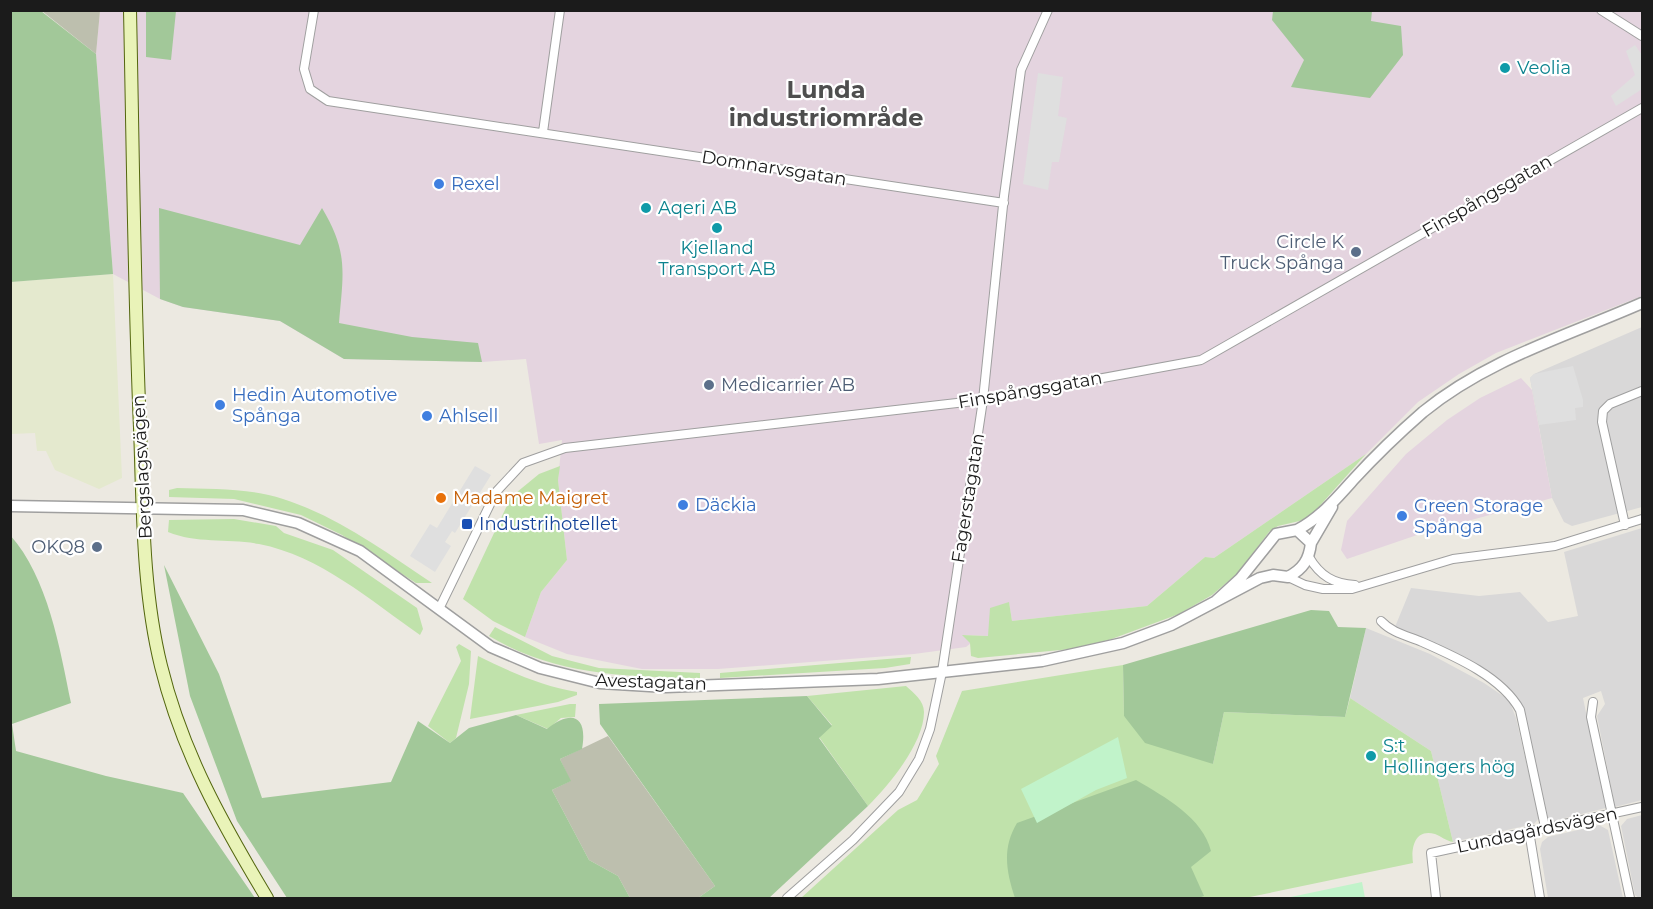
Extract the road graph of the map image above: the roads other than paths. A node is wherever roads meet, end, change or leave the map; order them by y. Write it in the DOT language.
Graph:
graph roads {
  1 [pos="130,10"];
  2 [pos="314,10"];
  3 [pos="560,10"];
  4 [pos="1048,10"];
  5 [pos="1601,10"];
  6 [pos="1642,36"];
  7 [pos="1642,108"];
  8 [pos="543,132"];
  9 [pos="1004,203"];
  10 [pos="1642,303"];
  11 [pos="1642,391"];
  12 [pos="983,400"];
  13 [pos="1336,499"];
  14 [pos="10,506"];
  15 [pos="144,509"];
  16 [pos="1642,519"];
  17 [pos="1625,525"];
  18 [pos="1297,530"];
  19 [pos="1311,543"];
  20 [pos="1261,551"];
  21 [pos="1309,557"];
  22 [pos="1273,575"];
  23 [pos="1288,577"];
  24 [pos="1362,585"];
  25 [pos="1216,601"];
  26 [pos="439,609"];
  27 [pos="1381,621"];
  28 [pos="942,672"];
  29 [pos="1593,702"];
  30 [pos="1642,807"];
  31 [pos="1614,813"];
  32 [pos="1545,827"];
  33 [pos="1529,831"];
  34 [pos="267,898"];
  35 [pos="787,898"];
  36 [pos="1436,898"];
  37 [pos="1540,898"];
  38 [pos="1630,898"];
  1 -- 15 [label="main road, Bergslagsvägen"];
  2 -- 8 [label="street, Domnarvsgatan"];
  3 -- 8 [label="street"];
  4 -- 9 [label="street, Fagerstagatan"];
  5 -- 6 [label="street"];
  7 -- 12 [label="street, Finspångsgatan"];
  8 -- 9 [label="street, Domnarvsgatan"];
  9 -- 12 [label="street, Fagerstagatan"];
  10 -- 13 [label="street"];
  11 -- 17 [label="street"];
  12 -- 26 [label="street, Finspångsgatan"];
  12 -- 28 [label="street, Fagerstagatan"];
  13 -- 18 [label="street, Avestagatan"];
  13 -- 19 [label="street"];
  14 -- 15 [label="street, Avestagatan"];
  15 -- 26 [label="street, Avestagatan"];
  15 -- 34 [label="main road, Bergslagsvägen"];
  16 -- 17 [label="street, Avestagatan"];
  17 -- 24 [label="street, Avestagatan"];
  18 -- 19 [label="street"];
  18 -- 20 [label="street, Avestagatan"];
  19 -- 21 [label="street"];
  20 -- 22 [label="street"];
  20 -- 25 [label="street, Avestagatan"];
  21 -- 23 [label="street"];
  21 -- 24 [label="street, Avestagatan"];
  22 -- 23 [label="street, Avestagatan"];
  22 -- 25 [label="street, Avestagatan"];
  23 -- 24 [label="street, Avestagatan"];
  25 -- 28 [label="street, Avestagatan"];
  26 -- 28 [label="street, Avestagatan"];
  27 -- 32 [label="street"];
  28 -- 35 [label="street, Fagerstagatan"];
  29 -- 31 [label="street"];
  30 -- 31 [label="street, Lundagårdsvägen"];
  31 -- 32 [label="street, Lundagårdsvägen"];
  31 -- 38 [label="street"];
  32 -- 33 [label="street, Lundagårdsvägen"];
  33 -- 36 [label="street, Lundagårdsvägen"];
  33 -- 37 [label="street"];
}
